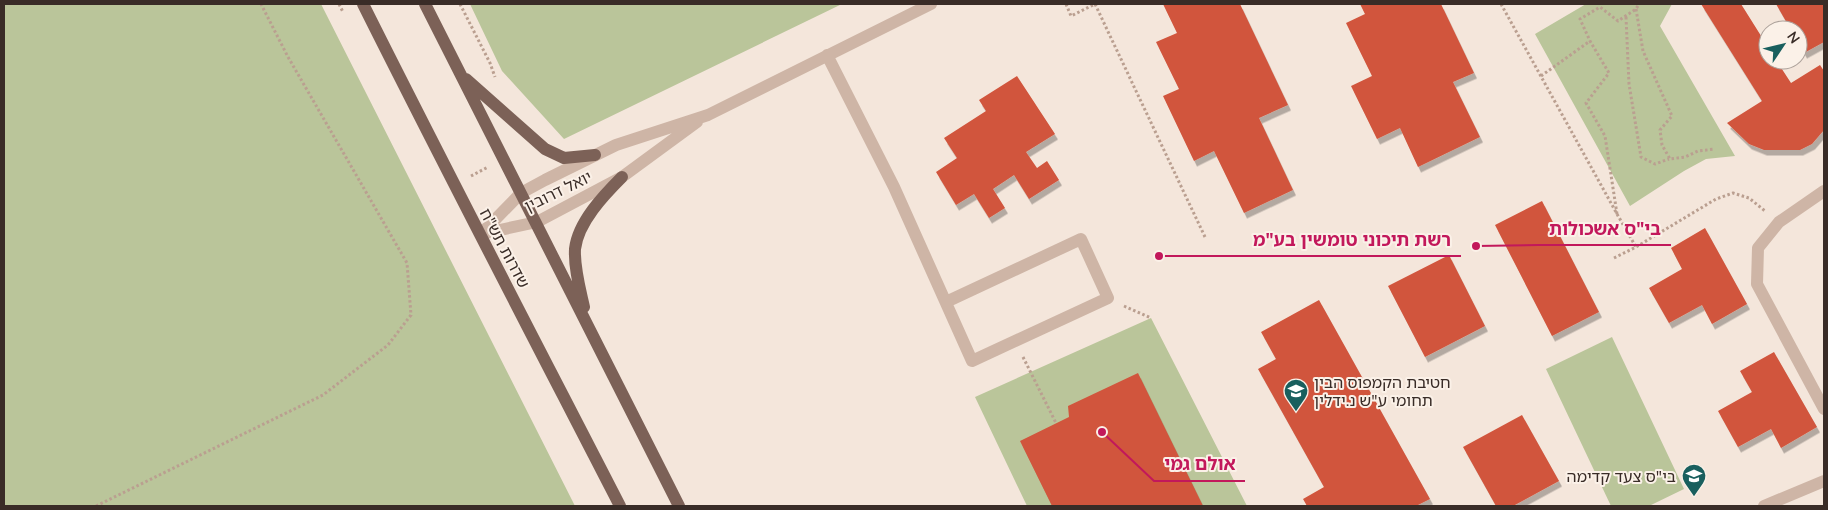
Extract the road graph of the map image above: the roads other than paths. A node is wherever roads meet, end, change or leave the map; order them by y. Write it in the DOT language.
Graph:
graph roads {
  1 [pos="363,4"];
  2 [pos="425,4"];
  3 [pos="931,4"];
  4 [pos="827,55"];
  5 [pos="461,74"];
  6 [pos="708,115"];
  7 [pos="595,155"];
  8 [pos="622,177"];
  9 [pos="1824,191"];
  10 [pos="521,193"];
  11 [pos="537,222"];
  12 [pos="480,234"];
  13 [pos="946,302"];
  14 [pos="588,327"];
  15 [pos="1824,409"];
  16 [pos="1824,481"];
  17 [pos="620,506"];
  18 [pos="679,506"];
  19 [pos="1764,506"];
  1 -- 12 [label="main road, שדרות תש\"ח"];
  2 -- 5 [label="main road"];
  3 -- 4 [label="street, יואל דרובין"];
  4 -- 6 [label="street, יואל דרובין"];
  4 -- 13 [label="street"];
  5 -- 7 [label="main road"];
  5 -- 10 [label="main road"];
  6 -- 7 [label="street, יואל דרובין"];
  6 -- 8 [label="street, יואל דרובין"];
  7 -- 10 [label="street, יואל דרובין"];
  8 -- 11 [label="street, יואל דרובין"];
  8 -- 14 [label="main road"];
  9 -- 15 [label="street"];
  10 -- 11 [label="main road"];
  10 -- 12 [label="street, יואל דרובין"];
  11 -- 12 [label="street, יואל דרובין"];
  11 -- 14 [label="main road"];
  12 -- 17 [label="main road, שדרות תש\"ח"];
  13 -- 13 [label="street"];
  14 -- 18 [label="main road"];
  16 -- 19 [label="street"];
}
